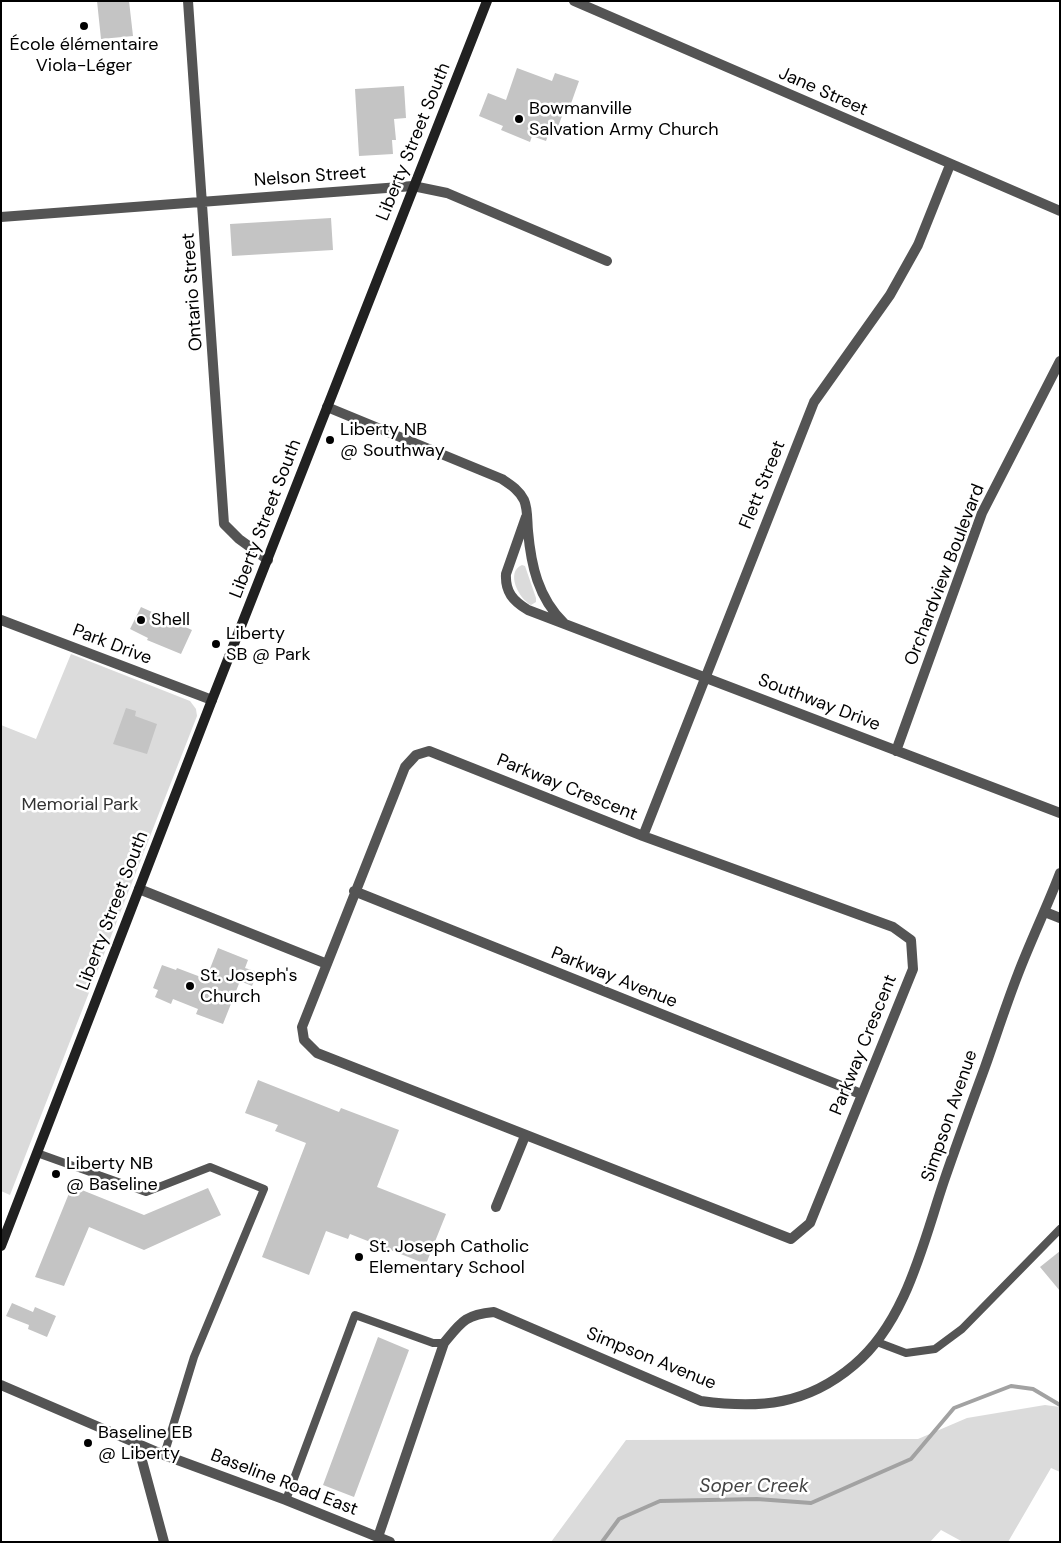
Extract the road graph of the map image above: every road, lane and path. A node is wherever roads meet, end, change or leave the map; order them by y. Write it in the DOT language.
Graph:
graph roads {
  1 [pos="188,1"];
  2 [pos="487,1"];
  3 [pos="574,1"];
  4 [pos="950,165"];
  5 [pos="414,186"];
  6 [pos="203,201"];
  7 [pos="1060,210"];
  8 [pos="1,217"];
  9 [pos="607,262"];
  10 [pos="1060,361"];
  11 [pos="328,408"];
  12 [pos="526,517"];
  13 [pos="268,560"];
  14 [pos="1,620"];
  15 [pos="566,625"];
  16 [pos="706,678"];
  17 [pos="212,700"];
  18 [pos="896,751"];
  19 [pos="1060,813"];
  20 [pos="643,836"];
  21 [pos="1060,873"];
  22 [pos="138,889"];
  23 [pos="354,891"];
  24 [pos="1045,912"];
  25 [pos="1060,918"];
  26 [pos="327,964"];
  27 [pos="862,1094"];
  28 [pos="525,1136"];
  29 [pos="37,1153"];
  30 [pos="496,1207"];
  31 [pos="1060,1229"];
  32 [pos="1,1246"];
  33 [pos="877,1342"];
  34 [pos="444,1343"];
  35 [pos="1,1386"];
  36 [pos="137,1442"];
  37 [pos="164,1455"];
  38 [pos="286,1500"];
  39 [pos="378,1537"];
  40 [pos="164,1542"];
  41 [pos="390,1542"];
  1 -- 6 [label="street, Ontario Street"];
  2 -- 5 [label="main road, Liberty Street South"];
  3 -- 4 [label="street, Jane Street"];
  4 -- 7 [label="street, Jane Street"];
  4 -- 16 [label="street, Flett Street"];
  5 -- 6 [label="street, Nelson Street"];
  5 -- 9 [label="street, Nelson Street"];
  5 -- 11 [label="main road, Liberty Street South"];
  6 -- 8 [label="street, Nelson Street"];
  6 -- 13 [label="street, Ontario Street"];
  10 -- 18 [label="street, Orchardview Boulevard"];
  11 -- 12 [label="street, Southway Drive"];
  11 -- 13 [label="main road, Liberty Street South"];
  12 -- 15 [label="street, Southway Drive"];
  12 -- 15 [label="street, Southway Drive"];
  13 -- 17 [label="main road, Liberty Street South"];
  14 -- 17 [label="street, Park Drive"];
  15 -- 16 [label="street, Southway Drive"];
  16 -- 18 [label="street, Southway Drive"];
  16 -- 20 [label="street, Flett Street"];
  17 -- 22 [label="main road, Liberty Street South"];
  18 -- 19 [label="street, Southway Drive"];
  20 -- 23 [label="street, Parkway Crescent"];
  20 -- 27 [label="street, Parkway Crescent"];
  21 -- 24 [label="street, Simpson Avenue"];
  22 -- 26 [label="street"];
  22 -- 29 [label="main road, Liberty Street South"];
  23 -- 26 [label="street, Parkway Crescent"];
  23 -- 27 [label="street, Parkway Avenue"];
  24 -- 25 [label="street"];
  24 -- 33 [label="street, Simpson Avenue"];
  26 -- 28 [label="street, Parkway Crescent"];
  27 -- 28 [label="street, Parkway Crescent"];
  28 -- 30 [label="street"];
  29 -- 32 [label="main road, Liberty Street South"];
  29 -- 37 [label="lane"];
  31 -- 33 [label="lane"];
  33 -- 34 [label="street, Simpson Avenue"];
  34 -- 38 [label="lane"];
  34 -- 39 [label="street, Simpson Avenue"];
  35 -- 36 [label="street, Baseline Road East"];
  36 -- 37 [label="street, Baseline Road East"];
  36 -- 40 [label="street"];
  37 -- 38 [label="street, Baseline Road East"];
  38 -- 39 [label="street, Baseline Road East"];
  39 -- 41 [label="street, Baseline Road East"];
}
